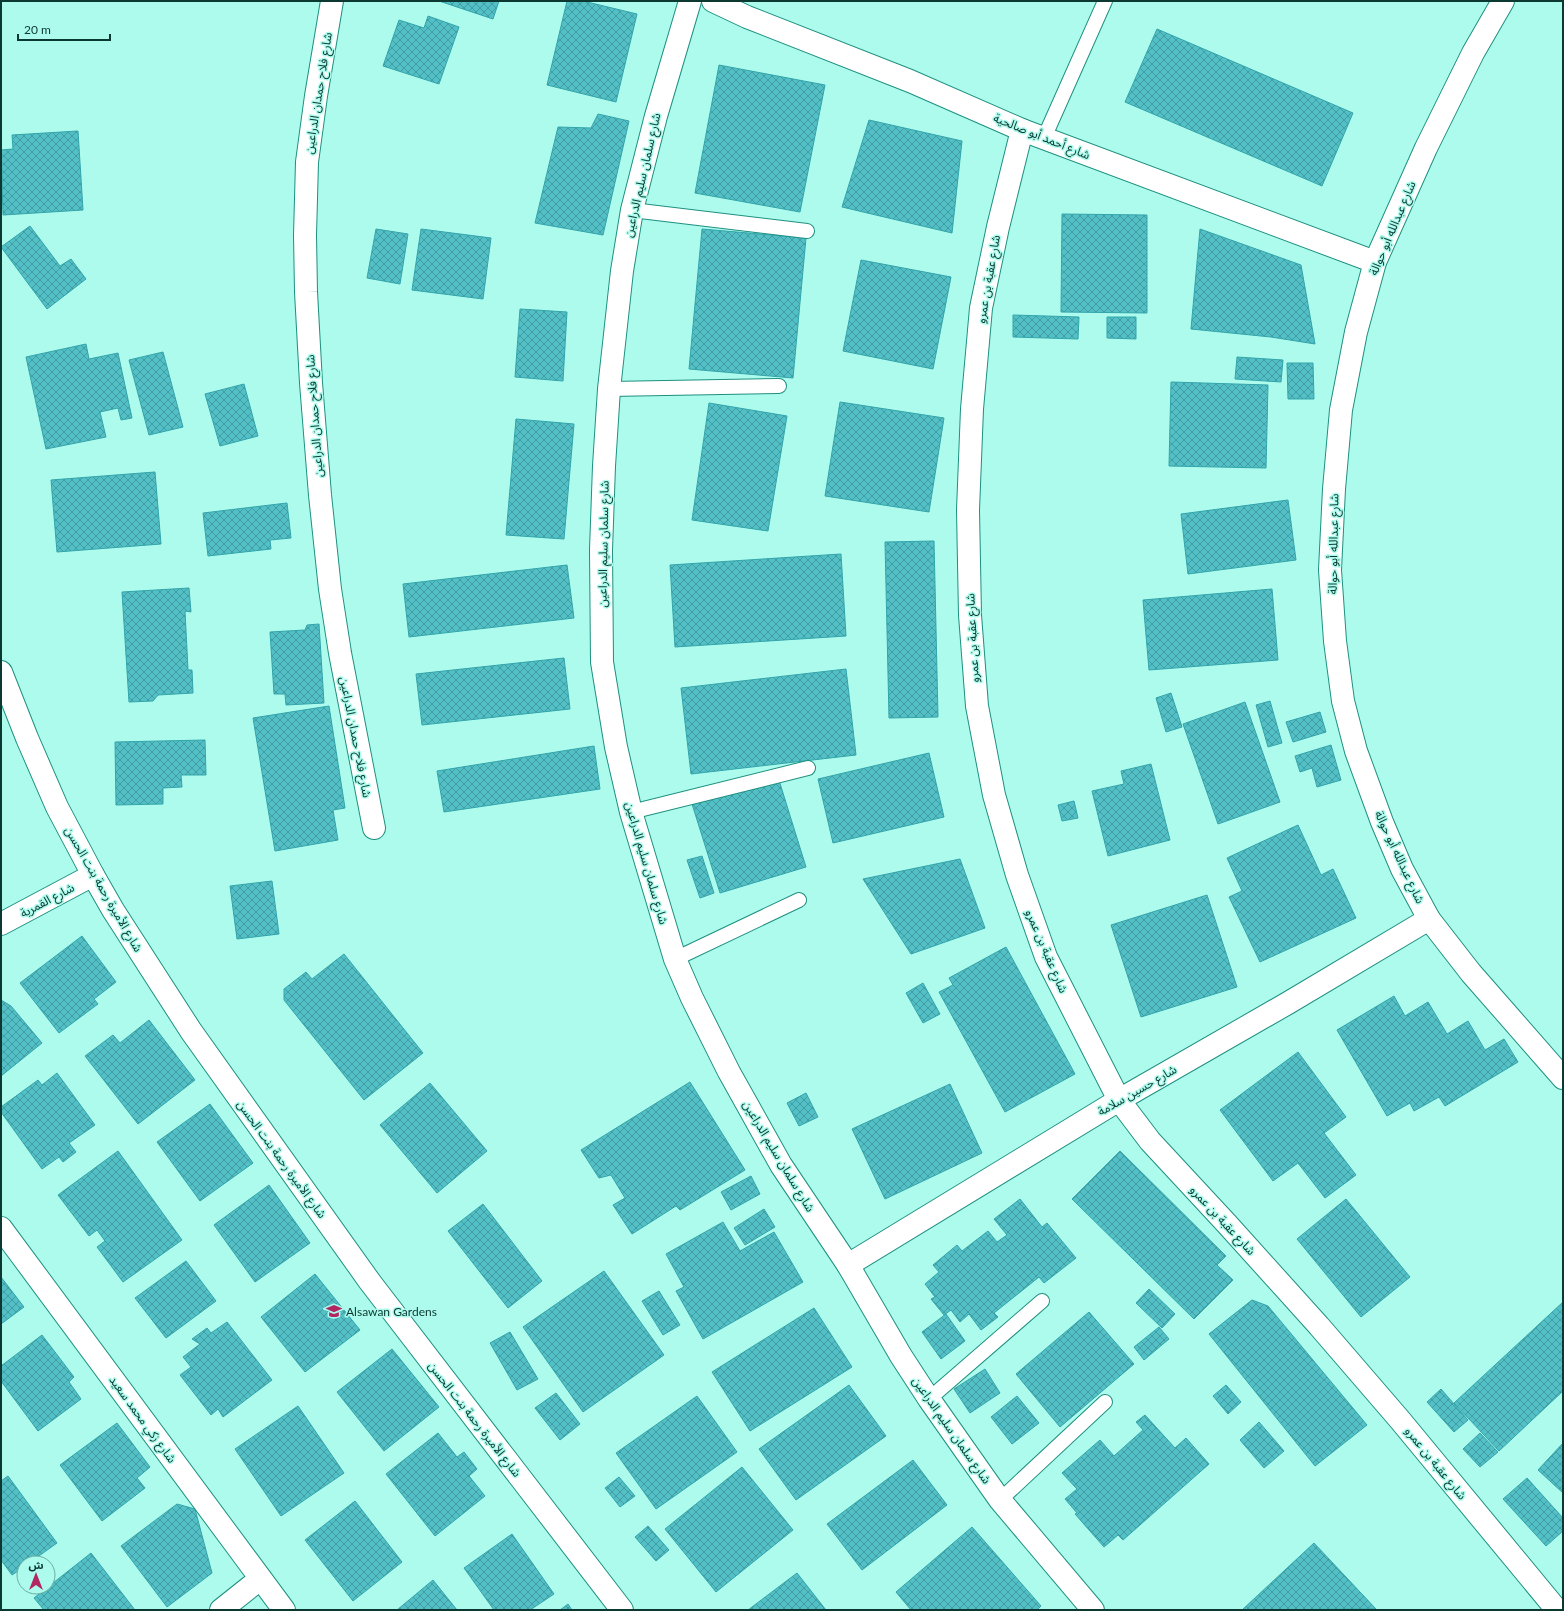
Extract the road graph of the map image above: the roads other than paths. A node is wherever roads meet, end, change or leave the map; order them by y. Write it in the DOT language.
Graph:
graph roads {
  1 [pos="332,1"];
  2 [pos="690,1"];
  3 [pos="713,1"];
  4 [pos="1105,1"];
  5 [pos="1503,1"];
  6 [pos="1022,130"];
  7 [pos="1044,138"];
  8 [pos="632,210"];
  9 [pos="807,231"];
  10 [pos="1375,262"];
  11 [pos="779,386"];
  12 [pos="610,389"];
  13 [pos="1,672"];
  14 [pos="808,768"];
  15 [pos="631,812"];
  16 [pos="374,828"];
  17 [pos="93,875"];
  18 [pos="799,900"];
  19 [pos="1429,919"];
  20 [pos="1,924"];
  21 [pos="675,959"];
  22 [pos="1563,1078"];
  23 [pos="1119,1100"];
  24 [pos="1,1228"];
  25 [pos="848,1265"];
  26 [pos="1042,1301"];
  27 [pos="929,1399"];
  28 [pos="1105,1402"];
  29 [pos="1000,1500"];
  30 [pos="260,1579"];
  31 [pos="220,1610"];
  32 [pos="284,1610"];
  33 [pos="622,1610"];
  34 [pos="1093,1610"];
  35 [pos="1557,1610"];
  1 -- 16 [label="street, شارع فلاح حمدان الدراعين"];
  2 -- 8 [label="street, شارع سلمان سليم الدراعين"];
  3 -- 6 [label="street, شارع أحمد أبو صالحية"];
  4 -- 7 [label="lane"];
  5 -- 10 [label="street, شارع عبدالله أبو حوالة"];
  6 -- 7 [label="street, شارع أحمد أبو صالحية"];
  6 -- 23 [label="street, شارع عقبة بن عمرو"];
  7 -- 10 [label="street, شارع أحمد أبو صالحية"];
  8 -- 9 [label="lane"];
  8 -- 12 [label="street, شارع سلمان سليم الدراعين"];
  10 -- 19 [label="street, شارع عبدالله أبو حوالة"];
  11 -- 12 [label="lane"];
  12 -- 15 [label="street, شارع سلمان سليم الدراعين"];
  13 -- 17 [label="street, شارع الأميرة رحمة بنت الحسن"];
  14 -- 15 [label="lane"];
  15 -- 21 [label="street, شارع سلمان سليم الدراعين"];
  17 -- 20 [label="street, شارع القمرية"];
  17 -- 33 [label="street, شارع الأميرة رحمة بنت الحسن"];
  18 -- 21 [label="lane"];
  19 -- 22 [label="street, شارع عبدالله أبو حوالة"];
  19 -- 23 [label="street, شارع حسين سلامة"];
  21 -- 25 [label="street, شارع سلمان سليم الدراعين"];
  23 -- 25 [label="street, شارع حسين سلامة"];
  23 -- 35 [label="street, شارع عقبة بن عمرو"];
  24 -- 30 [label="street, شارع زكي محمد سعيد"];
  25 -- 27 [label="street, شارع سلمان سليم الدراعين"];
  26 -- 27 [label="lane"];
  27 -- 29 [label="street, شارع سلمان سليم الدراعين"];
  28 -- 29 [label="lane"];
  29 -- 34 [label="street, شارع سلمان سليم الدراعين"];
  30 -- 31 [label="street"];
  30 -- 32 [label="street, شارع زكي محمد سعيد"];
}
